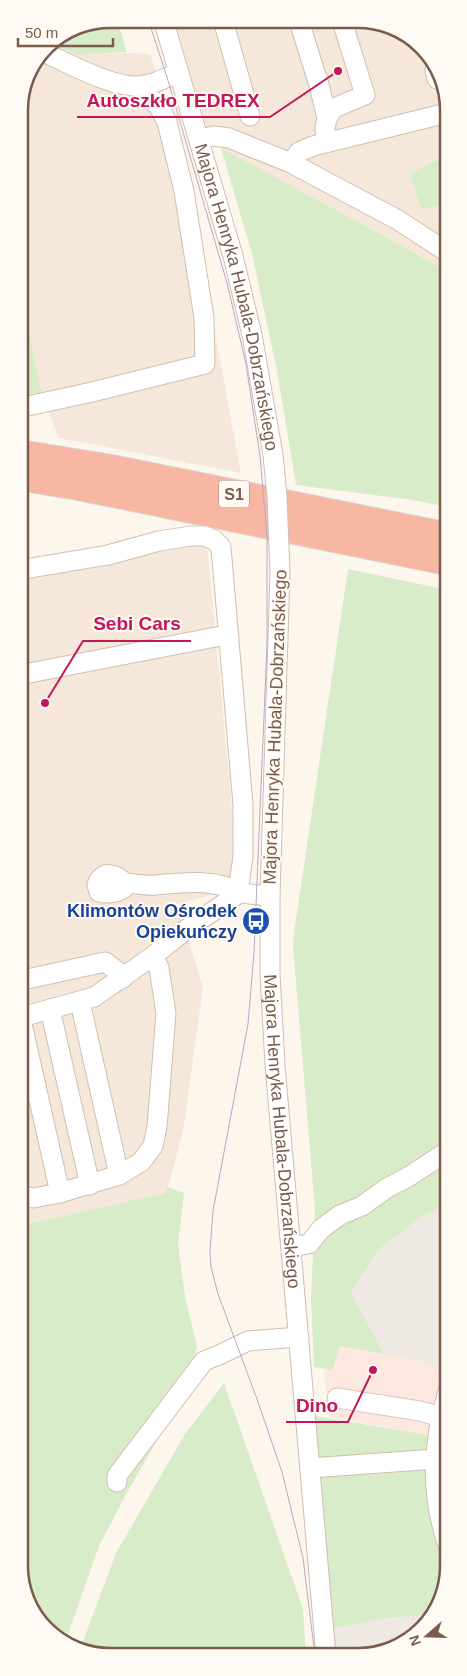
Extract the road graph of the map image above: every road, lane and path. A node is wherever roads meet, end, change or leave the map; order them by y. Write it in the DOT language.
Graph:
graph roads {
  1 [pos="166,28"];
  2 [pos="225,28"];
  3 [pos="301,28"];
  4 [pos="344,28"];
  5 [pos="49,55"];
  6 [pos="179,73"];
  7 [pos="146,86"];
  8 [pos="440,115"];
  9 [pos="250,116"];
  10 [pos="327,118"];
  11 [pos="199,139"];
  12 [pos="328,142"];
  13 [pos="291,163"];
  14 [pos="440,247"];
  15 [pos="28,406"];
  16 [pos="28,456"];
  17 [pos="28,478"];
  18 [pos="440,535"];
  19 [pos="440,559"];
  20 [pos="28,568"];
  21 [pos="229,636"];
  22 [pos="28,673"];
  23 [pos="124,883"];
  24 [pos="238,892"];
  25 [pos="270,896"];
  26 [pos="153,956"];
  27 [pos="123,978"];
  28 [pos="28,979"];
  29 [pos="80,1002"];
  30 [pos="50,1009"];
  31 [pos="28,1012"];
  32 [pos="28,1050"];
  33 [pos="36,1085"];
  34 [pos="28,1088"];
  35 [pos="439,1157"];
  36 [pos="119,1175"];
  37 [pos="90,1185"];
  38 [pos="60,1193"];
  39 [pos="28,1197"];
  40 [pos="291,1247"];
  41 [pos="298,1337"];
  42 [pos="337,1398"];
  43 [pos="439,1416"];
  44 [pos="439,1426"];
  45 [pos="436,1459"];
  46 [pos="310,1468"];
  47 [pos="117,1482"];
  48 [pos="439,1508"];
  49 [pos="325,1648"];
  1 -- 6 [label="street, Majora Henryka Hubala-Dobrzańskiego"];
  2 -- 9 [label="street"];
  3 -- 10 [label="street"];
  4 -- 10 [label="street"];
  5 -- 7 [label="street"];
  6 -- 7 [label="street"];
  6 -- 11 [label="street, Majora Henryka Hubala-Dobrzańskiego"];
  7 -- 15 [label="street"];
  8 -- 12 [label="street"];
  10 -- 12 [label="street"];
  11 -- 13 [label="street"];
  11 -- 25 [label="street, Majora Henryka Hubala-Dobrzańskiego, bridge"];
  12 -- 13 [label="street"];
  13 -- 14 [label="street"];
  16 -- 18 [label="highway, S1"];
  17 -- 19 [label="highway, S1"];
  20 -- 21 [label="street"];
  21 -- 22 [label="street"];
  21 -- 24 [label="street"];
  23 -- 24 [label="street"];
  24 -- 25 [label="street"];
  24 -- 26 [label="street"];
  25 -- 40 [label="street, Majora Henryka Hubala-Dobrzańskiego"];
  26 -- 27 [label="street"];
  26 -- 36 [label="street"];
  27 -- 28 [label="street"];
  27 -- 29 [label="street"];
  29 -- 30 [label="street"];
  29 -- 36 [label="street"];
  30 -- 31 [label="street"];
  30 -- 37 [label="street"];
  32 -- 33 [label="street"];
  33 -- 34 [label="street"];
  33 -- 38 [label="street"];
  35 -- 40 [label="street"];
  36 -- 37 [label="street"];
  37 -- 38 [label="street"];
  38 -- 39 [label="street"];
  40 -- 41 [label="street, Majora Henryka Hubala-Dobrzańskiego"];
  41 -- 46 [label="street, Majora Henryka Hubala-Dobrzańskiego"];
  41 -- 47 [label="street"];
  42 -- 43 [label="street"];
  44 -- 45 [label="street"];
  45 -- 46 [label="street"];
  45 -- 48 [label="street"];
  46 -- 49 [label="street, Majora Henryka Hubala-Dobrzańskiego"];
}
